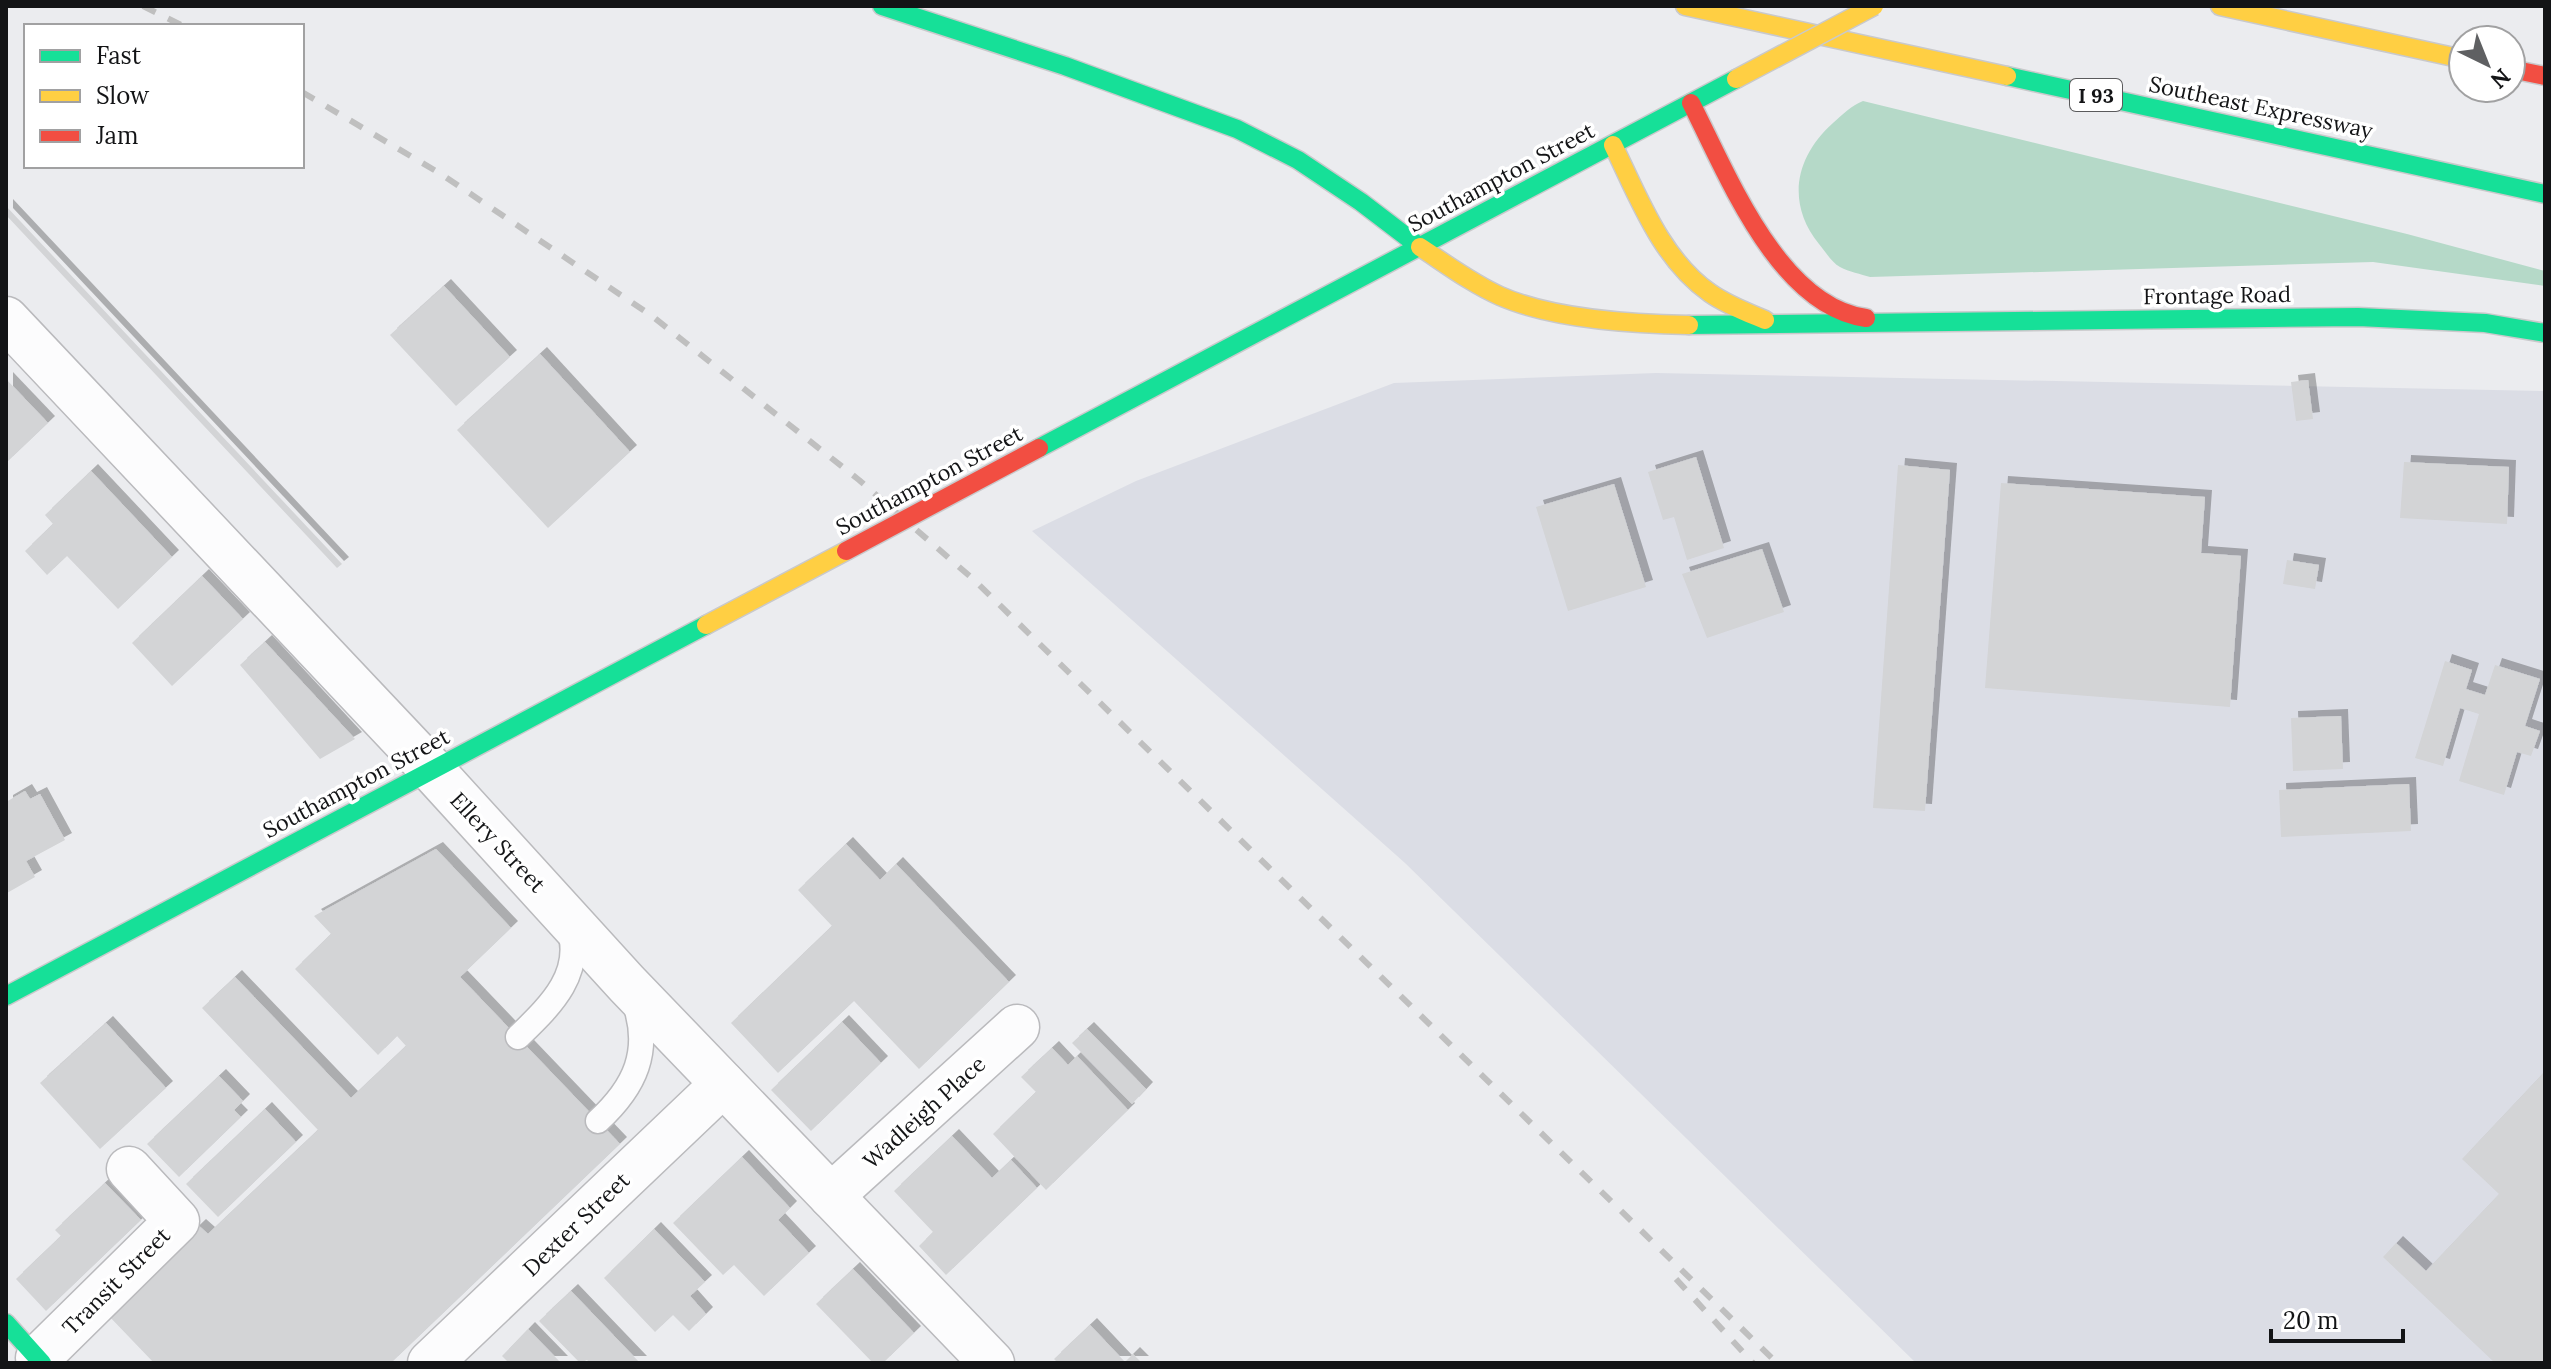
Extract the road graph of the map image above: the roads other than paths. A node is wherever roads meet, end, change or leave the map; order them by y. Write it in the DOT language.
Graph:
graph roads {
  1 [pos="882,6"];
  2 [pos="1685,6"];
  3 [pos="1874,6"];
  4 [pos="2220,6"];
  5 [pos="2447,56"];
  6 [pos="1691,103"];
  7 [pos="1613,145"];
  8 [pos="2506,186"];
  9 [pos="2545,194"];
  10 [pos="2545,204"];
  11 [pos="1420,247"];
  12 [pos="6,319"];
  13 [pos="1888,322"];
  14 [pos="1782,325"];
  15 [pos="2545,333"];
  16 [pos="432,770"];
  17 [pos="562,912"];
  18 [pos="627,984"];
  19 [pos="6,996"];
  20 [pos="1017,1027"];
  21 [pos="518,1037"];
  22 [pos="723,1084"];
  23 [pos="598,1121"];
  24 [pos="129,1169"];
  25 [pos="831,1196"];
  26 [pos="6,1323"];
  27 [pos="40,1360"];
  28 [pos="430,1363"];
  29 [pos="992,1363"];
  1 -- 11 [label="main road, Frontage Road"];
  2 -- 8 [label="main road, Southeast Expressway / I 93"];
  3 -- 6 [label="main road, Southampton Street, bridge"];
  4 -- 5 [label="main road"];
  6 -- 7 [label="main road, Southampton Street"];
  6 -- 13 [label="main road, Frontage Road"];
  7 -- 11 [label="main road, Southampton Street"];
  7 -- 14 [label="main road"];
  8 -- 9 [label="main road, Southeast Expressway / I 93"];
  8 -- 10 [label="main road"];
  11 -- 14 [label="main road, Frontage Road"];
  11 -- 16 [label="main road, Southampton Street, bridge"];
  12 -- 16 [label="street, Ellery Street"];
  13 -- 14 [label="main road, Frontage Road"];
  13 -- 15 [label="main road, Frontage Road"];
  16 -- 17 [label="street, Ellery Street"];
  16 -- 19 [label="main road, Southampton Street"];
  17 -- 18 [label="street, Ellery Street"];
  17 -- 21 [label="lane"];
  18 -- 22 [label="street, Ellery Street"];
  18 -- 23 [label="lane"];
  20 -- 25 [label="street, Wadleigh Place"];
  22 -- 25 [label="street, Ellery Street"];
  22 -- 28 [label="street, Dexter Street"];
  24 -- 27 [label="street, Transit Street"];
  25 -- 29 [label="street, Ellery Street"];
  26 -- 27 [label="main road"];
}
